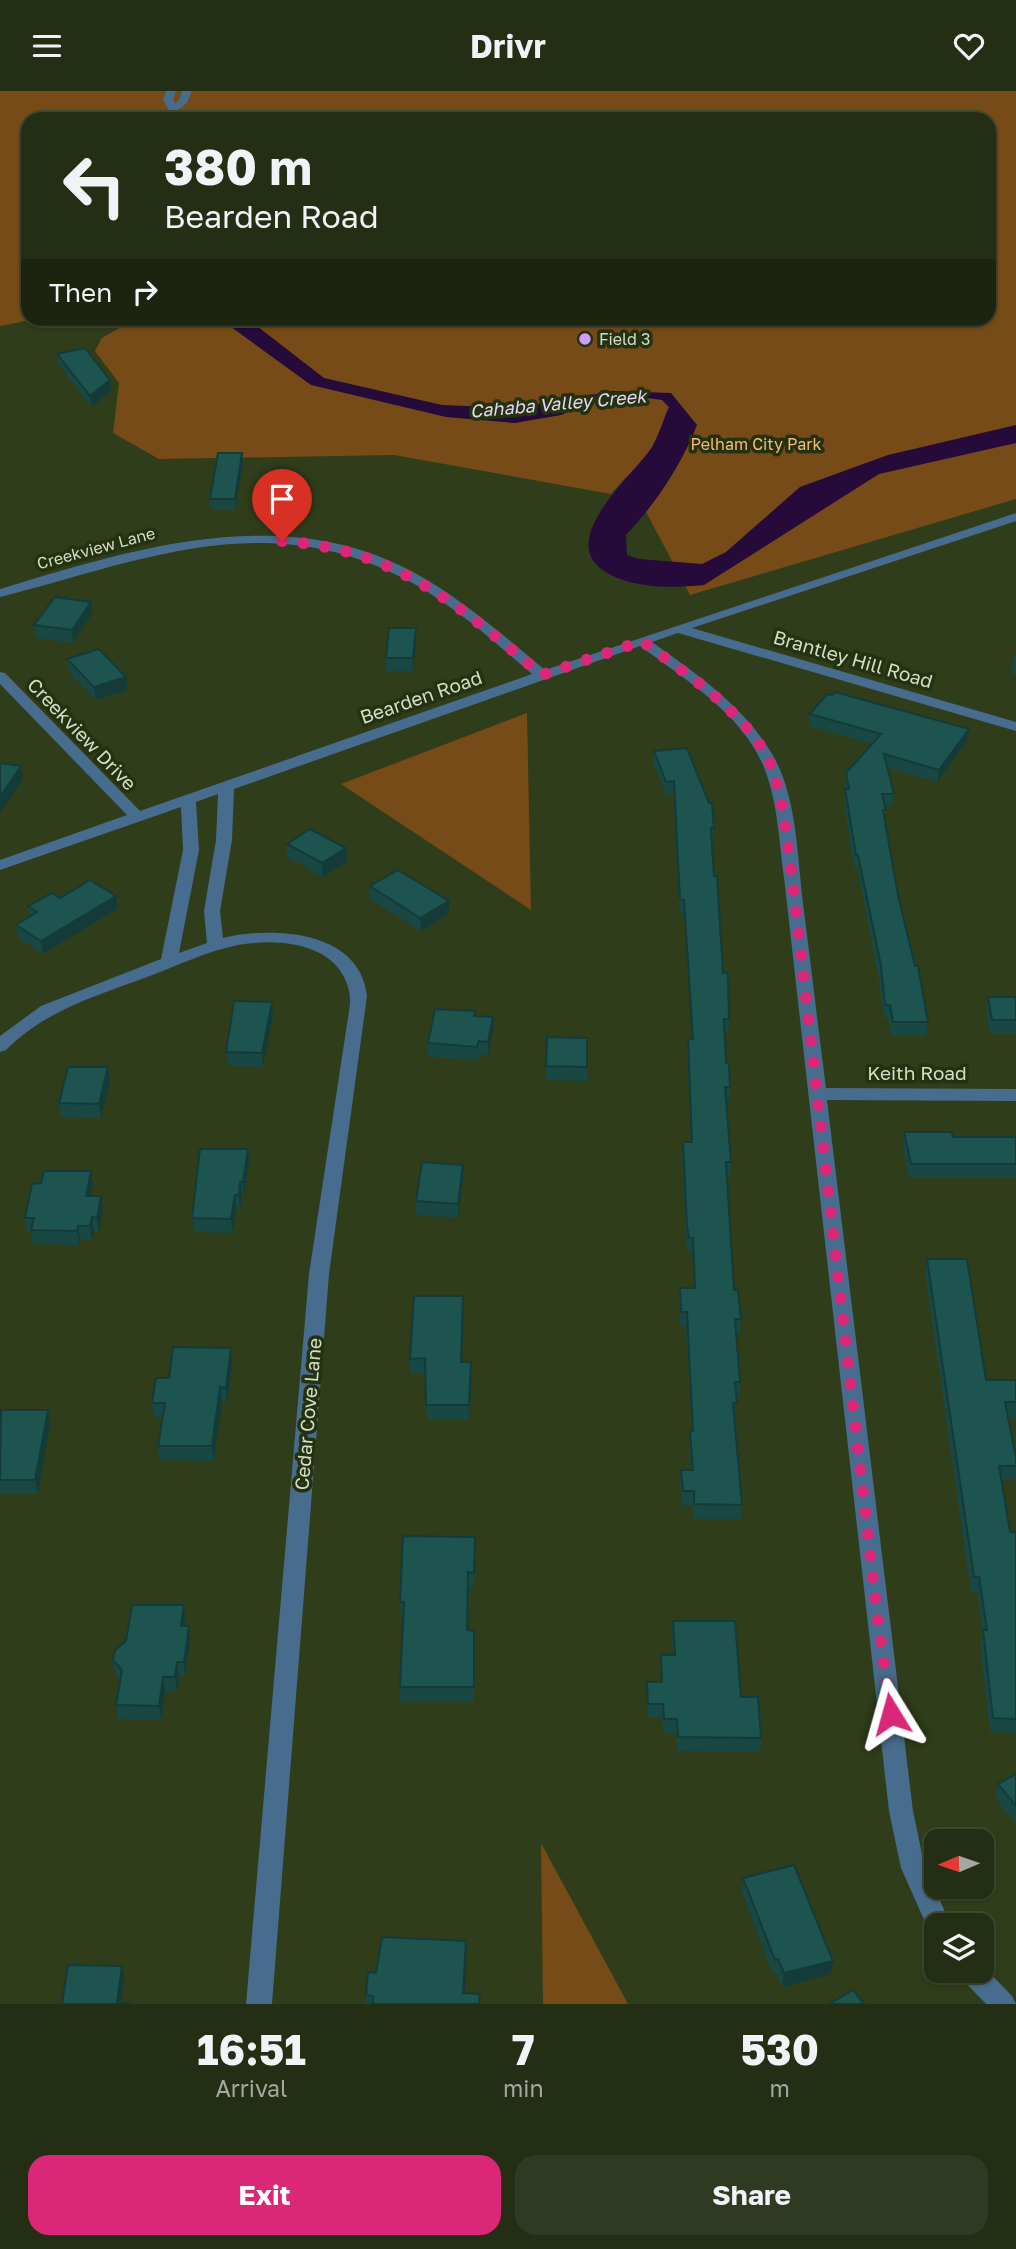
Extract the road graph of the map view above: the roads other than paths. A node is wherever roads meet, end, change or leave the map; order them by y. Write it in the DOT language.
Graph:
graph roads {
  1 [pos="171,91"];
  2 [pos="187,91"];
  3 [pos="171,112"];
  4 [pos="173,112"];
  5 [pos="1016,517"];
  6 [pos="0,593"];
  7 [pos="678,628"];
  8 [pos="642,641"];
  9 [pos="542,675"];
  10 [pos="0,676"];
  11 [pos="1016,727"];
  12 [pos="226,785"];
  13 [pos="188,799"];
  14 [pos="137,817"];
  15 [pos="0,865"];
  16 [pos="216,946"];
  17 [pos="169,962"];
  18 [pos="0,1046"];
  19 [pos="818,1094"];
  20 [pos="1016,1095"];
  21 [pos="934,1913"];
  22 [pos="983,1983"];
  23 [pos="259,2004"];
  24 [pos="1003,2004"];
  1 -- 3 [label="street"];
  2 -- 4 [label="street"];
  5 -- 7 [label="street, Bearden Road"];
  6 -- 9 [label="street, Creekview Lane"];
  7 -- 8 [label="street, Bearden Road"];
  7 -- 11 [label="street, Brantley Hill Road"];
  8 -- 9 [label="street, Bearden Road"];
  8 -- 19 [label="street"];
  9 -- 12 [label="street, Bearden Road"];
  10 -- 14 [label="street, Creekview Drive"];
  12 -- 13 [label="street, Bearden Road"];
  12 -- 16 [label="street"];
  13 -- 14 [label="street, Bearden Road"];
  13 -- 17 [label="street"];
  14 -- 15 [label="street, Bearden Road"];
  16 -- 17 [label="street, Cedar Cove Lane"];
  16 -- 23 [label="street, Cedar Cove Lane"];
  17 -- 18 [label="street, Cedar Cove Lane"];
  19 -- 20 [label="street, Keith Road"];
  19 -- 21 [label="street"];
  22 -- 24 [label="street"];
}
